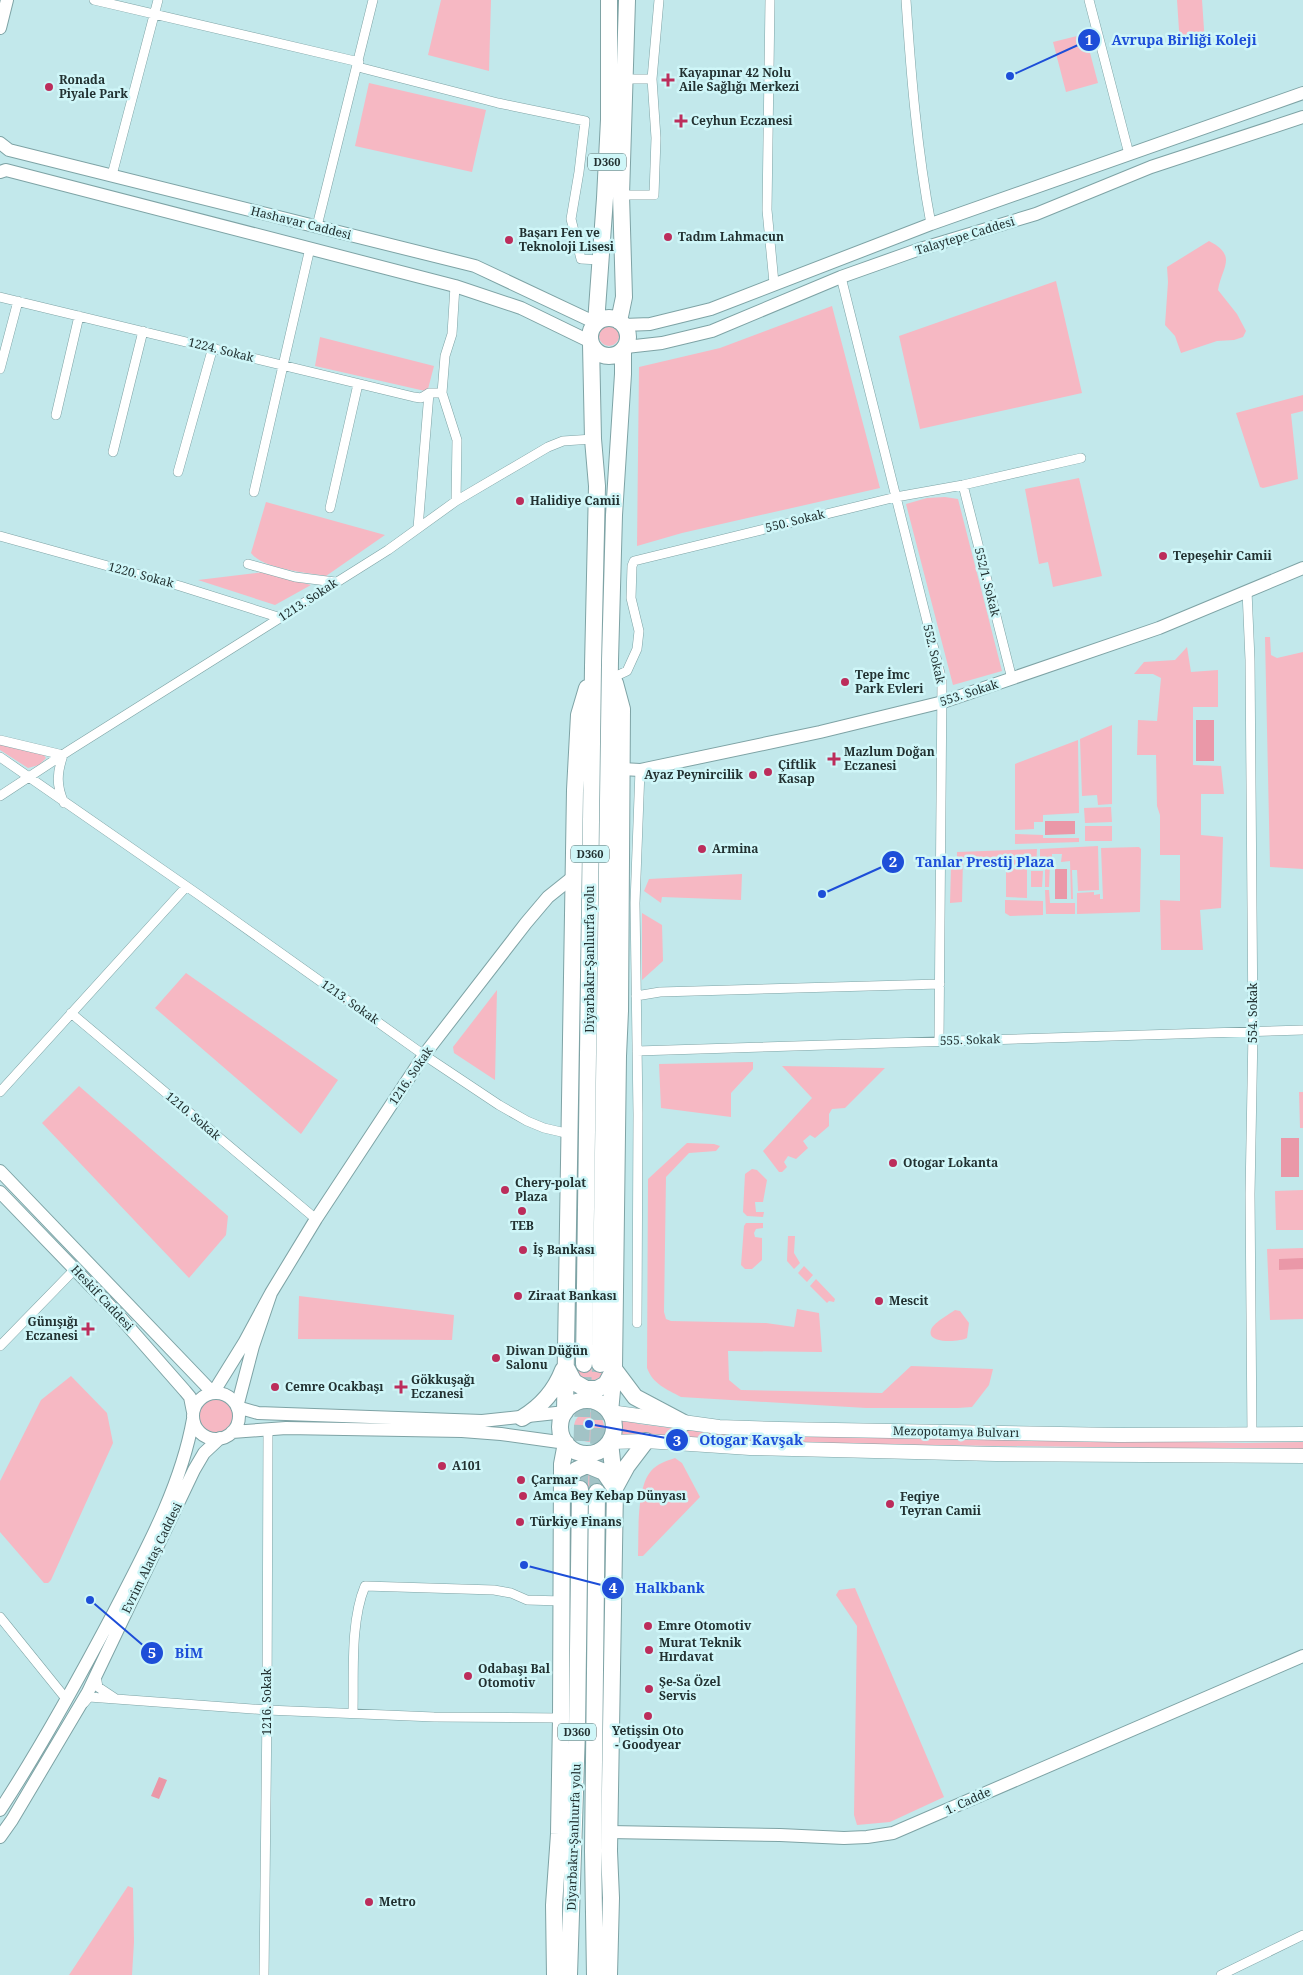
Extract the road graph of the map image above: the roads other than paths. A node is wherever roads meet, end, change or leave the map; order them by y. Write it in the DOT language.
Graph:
graph roads {
  1 [pos="7,0"];
  2 [pos="94,0"];
  3 [pos="158,0"];
  4 [pos="373,0"];
  5 [pos="627,0"];
  6 [pos="631,0"];
  7 [pos="659,0"];
  8 [pos="770,0"];
  9 [pos="906,0"];
  10 [pos="1089,0"];
  11 [pos="608,4"];
  12 [pos="154,14"];
  13 [pos="626,21"];
  14 [pos="0,28"];
  15 [pos="358,64"];
  16 [pos="625,79"];
  17 [pos="652,79"];
  18 [pos="1303,93"];
  19 [pos="1303,117"];
  20 [pos="0,143"];
  21 [pos="1129,154"];
  22 [pos="0,172"];
  23 [pos="112,175"];
  24 [pos="621,195"];
  25 [pos="931,224"];
  26 [pos="317,226"];
  27 [pos="310,248"];
  28 [pos="600,260"];
  29 [pos="841,277"];
  30 [pos="774,283"];
  31 [pos="455,286"];
  32 [pos="0,297"];
  33 [pos="18,301"];
  34 [pos="79,316"];
  35 [pos="657,322"];
  36 [pos="622,323"];
  37 [pos="596,324"];
  38 [pos="143,331"];
  39 [pos="591,343"];
  40 [pos="662,343"];
  41 [pos="213,348"];
  42 [pos="625,349"];
  43 [pos="283,365"];
  44 [pos="0,369"];
  45 [pos="358,384"];
  46 [pos="429,393"];
  47 [pos="442,393"];
  48 [pos="56,415"];
  49 [pos="593,439"];
  50 [pos="113,452"];
  51 [pos="1081,458"];
  52 [pos="178,472"];
  53 [pos="963,485"];
  54 [pos="254,492"];
  55 [pos="896,497"];
  56 [pos="456,501"];
  57 [pos="330,508"];
  58 [pos="418,528"];
  59 [pos="0,536"];
  60 [pos="248,564"];
  61 [pos="1303,568"];
  62 [pos="335,582"];
  63 [pos="1247,591"];
  64 [pos="280,618"];
  65 [pos="610,660"];
  66 [pos="593,666"];
  67 [pos="614,677"];
  68 [pos="1012,678"];
  69 [pos="943,702"];
  70 [pos="0,740"];
  71 [pos="63,755"];
  72 [pos="0,757"];
  73 [pos="622,769"];
  74 [pos="640,770"];
  75 [pos="29,778"];
  76 [pos="0,796"];
  77 [pos="65,803"];
  78 [pos="573,877"];
  79 [pos="186,887"];
  80 [pos="940,984"];
  81 [pos="636,996"];
  82 [pos="71,1014"];
  83 [pos="1303,1030"];
  84 [pos="1253,1031"];
  85 [pos="939,1041"];
  86 [pos="637,1051"];
  87 [pos="424,1055"];
  88 [pos="0,1092"];
  89 [pos="570,1134"];
  90 [pos="0,1171"];
  91 [pos="0,1192"];
  92 [pos="316,1219"];
  93 [pos="75,1269"];
  94 [pos="271,1293"];
  95 [pos="637,1323"];
  96 [pos="0,1346"];
  97 [pos="565,1365"];
  98 [pos="599,1366"];
  99 [pos="213,1393"];
  100 [pos="237,1407"];
  101 [pos="565,1412"];
  102 [pos="610,1412"];
  103 [pos="193,1415"];
  104 [pos="522,1418"];
  105 [pos="684,1423"];
  106 [pos="268,1430"];
  107 [pos="1303,1434"];
  108 [pos="226,1435"];
  109 [pos="1252,1436"];
  110 [pos="646,1441"];
  111 [pos="610,1442"];
  112 [pos="566,1443"];
  113 [pos="1303,1456"];
  114 [pos="562,1487"];
  115 [pos="615,1488"];
  116 [pos="580,1489"];
  117 [pos="598,1492"];
  118 [pos="562,1601"];
  119 [pos="0,1617"];
  120 [pos="1303,1656"];
  121 [pos="96,1674"];
  122 [pos="116,1699"];
  123 [pos="67,1700"];
  124 [pos="78,1708"];
  125 [pos="267,1710"];
  126 [pos="354,1713"];
  127 [pos="561,1718"];
  128 [pos="0,1810"];
  129 [pos="574,1822"];
  130 [pos="609,1832"];
  131 [pos="0,1837"];
  132 [pos="1303,1935"];
  133 [pos="555,1957"];
  134 [pos="264,1975"];
  135 [pos="555,1975"];
  136 [pos="569,1975"];
  137 [pos="595,1975"];
  138 [pos="609,1975"];
  139 [pos="1221,1975"];
  1 -- 14 [label="main road"];
  2 -- 12 [label="street"];
  3 -- 12 [label="street"];
  4 -- 15 [label="street"];
  5 -- 13 [label="highway, D360"];
  6 -- 13 [label="highway"];
  7 -- 17 [label="street"];
  8 -- 30 [label="street"];
  9 -- 25 [label="street"];
  10 -- 21 [label="street"];
  11 -- 28 [label="highway, D360"];
  12 -- 15 [label="street"];
  12 -- 23 [label="street"];
  13 -- 16 [label="highway, D360"];
  15 -- 26 [label="street"];
  15 -- 28 [label="street"];
  16 -- 17 [label="street"];
  16 -- 24 [label="highway, D360"];
  17 -- 24 [label="street"];
  18 -- 21 [label="main road"];
  19 -- 29 [label="main road, Talaytepe Caddesi"];
  20 -- 23 [label="main road, Hashavar Caddesi"];
  21 -- 25 [label="main road"];
  22 -- 27 [label="main road"];
  23 -- 26 [label="main road, Hashavar Caddesi"];
  24 -- 36 [label="highway, D360"];
  25 -- 30 [label="main road"];
  26 -- 37 [label="main road, Hashavar Caddesi"];
  27 -- 31 [label="main road"];
  27 -- 43 [label="street"];
  28 -- 37 [label="highway, D360"];
  29 -- 40 [label="main road, Talaytepe Caddesi"];
  29 -- 55 [label="street, 552. Sokak"];
  30 -- 35 [label="main road"];
  31 -- 39 [label="main road"];
  31 -- 47 [label="street"];
  32 -- 33 [label="street, 1224. Sokak"];
  33 -- 34 [label="street, 1224. Sokak"];
  33 -- 44 [label="street"];
  34 -- 38 [label="street, 1224. Sokak"];
  34 -- 48 [label="street"];
  35 -- 36 [label="main road"];
  35 -- 40 [label="main road"];
  36 -- 37 [label="highway"];
  36 -- 42 [label="highway"];
  37 -- 39 [label="highway"];
  38 -- 41 [label="street, 1224. Sokak"];
  38 -- 50 [label="street"];
  39 -- 42 [label="highway"];
  39 -- 49 [label="highway, Diyarbakır-Şanlıurfa yolu / D360"];
  40 -- 42 [label="main road, Talaytepe Caddesi"];
  41 -- 43 [label="street, 1224. Sokak"];
  41 -- 52 [label="street"];
  42 -- 65 [label="highway, Diyarbakır-Şanlıurfa yolu / D360"];
  43 -- 45 [label="street, 1224. Sokak"];
  43 -- 54 [label="street"];
  45 -- 46 [label="street, 1224. Sokak"];
  45 -- 57 [label="street"];
  46 -- 47 [label="street, 1224. Sokak"];
  46 -- 58 [label="street"];
  47 -- 56 [label="street"];
  49 -- 56 [label="street, 1213. Sokak"];
  49 -- 66 [label="highway, Diyarbakır-Şanlıurfa yolu / D360"];
  51 -- 53 [label="street, 550. Sokak"];
  53 -- 55 [label="street, 550. Sokak"];
  53 -- 68 [label="street, 552/1. Sokak"];
  55 -- 67 [label="street, 550. Sokak"];
  55 -- 69 [label="street, 552. Sokak"];
  56 -- 58 [label="street, 1213. Sokak"];
  58 -- 62 [label="street, 1213. Sokak"];
  59 -- 64 [label="street, 1220. Sokak"];
  60 -- 62 [label="street"];
  61 -- 63 [label="main road, 553. Sokak"];
  62 -- 64 [label="street, 1213. Sokak"];
  63 -- 68 [label="main road, 553. Sokak"];
  63 -- 84 [label="street, 554. Sokak"];
  64 -- 71 [label="street, 1213. Sokak"];
  65 -- 67 [label="highway"];
  65 -- 98 [label="highway, Diyarbakır-Şanlıurfa yolu / D360"];
  66 -- 78 [label="highway"];
  66 -- 98 [label="highway, Diyarbakır-Şanlıurfa yolu / D360"];
  67 -- 73 [label="highway"];
  68 -- 69 [label="main road, 553. Sokak"];
  69 -- 74 [label="main road, 553. Sokak"];
  69 -- 80 [label="street, 552. Sokak"];
  70 -- 71 [label="street"];
  71 -- 75 [label="street, 1213. Sokak"];
  71 -- 77 [label="street"];
  72 -- 75 [label="street, 1213. Sokak"];
  73 -- 74 [label="main road, 553. Sokak"];
  73 -- 98 [label="highway"];
  74 -- 81 [label="street"];
  75 -- 76 [label="street"];
  75 -- 77 [label="street, 1213. Sokak"];
  77 -- 79 [label="street, 1213. Sokak"];
  78 -- 87 [label="main road, 1216. Sokak"];
  78 -- 89 [label="highway"];
  79 -- 82 [label="street"];
  79 -- 87 [label="street, 1213. Sokak"];
  80 -- 81 [label="street"];
  80 -- 85 [label="street, 552. Sokak"];
  81 -- 86 [label="street"];
  82 -- 88 [label="street"];
  82 -- 92 [label="street, 1210. Sokak"];
  83 -- 84 [label="street, 555. Sokak"];
  84 -- 85 [label="street, 555. Sokak"];
  84 -- 109 [label="street, 554. Sokak"];
  85 -- 86 [label="street, 555. Sokak"];
  86 -- 95 [label="street"];
  87 -- 89 [label="street, 1213. Sokak"];
  87 -- 92 [label="main road, 1216. Sokak"];
  89 -- 97 [label="highway"];
  90 -- 99 [label="main road"];
  91 -- 93 [label="main road, Heskif Caddesi"];
  92 -- 94 [label="main road, 1216. Sokak"];
  93 -- 96 [label="street"];
  93 -- 103 [label="main road, Heskif Caddesi"];
  94 -- 99 [label="main road"];
  94 -- 100 [label="main road"];
  97 -- 98 [label="highway"];
  97 -- 101 [label="highway"];
  97 -- 104 [label="highway"];
  98 -- 102 [label="highway"];
  98 -- 105 [label="highway"];
  99 -- 100 [label="main road"];
  99 -- 103 [label="main road"];
  100 -- 104 [label="main road"];
  100 -- 108 [label="main road"];
  101 -- 102 [label="highway"];
  101 -- 104 [label="main road"];
  101 -- 112 [label="highway"];
  102 -- 105 [label="main road, Mezopotamya Bulvarı"];
  102 -- 111 [label="highway"];
  103 -- 108 [label="main road"];
  103 -- 123 [label="main road, Evrim Alataş Caddesi"];
  105 -- 109 [label="main road, Mezopotamya Bulvarı"];
  106 -- 108 [label="main road"];
  106 -- 112 [label="main road"];
  106 -- 125 [label="street, 1216. Sokak"];
  107 -- 109 [label="main road, Mezopotamya Bulvarı"];
  108 -- 121 [label="main road, Evrim Alataş Caddesi"];
  110 -- 111 [label="main road, Mezopotamya Bulvarı"];
  110 -- 113 [label="main road, Mezopotamya Bulvarı"];
  110 -- 115 [label="highway"];
  111 -- 112 [label="highway"];
  111 -- 115 [label="highway"];
  112 -- 114 [label="highway"];
  114 -- 115 [label="highway"];
  114 -- 118 [label="highway"];
  115 -- 130 [label="highway"];
  116 -- 129 [label="highway, Diyarbakır-Şanlıurfa yolu / D360"];
  117 -- 137 [label="highway, Diyarbakır-Şanlıurfa yolu / D360"];
  118 -- 126 [label="street"];
  118 -- 127 [label="highway"];
  119 -- 123 [label="street"];
  120 -- 130 [label="main road, 1. Cadde"];
  121 -- 122 [label="street"];
  121 -- 124 [label="main road, Evrim Alataş Caddesi"];
  122 -- 124 [label="street"];
  122 -- 125 [label="street"];
  123 -- 128 [label="main road, Evrim Alataş Caddesi"];
  124 -- 131 [label="main road, Evrim Alataş Caddesi"];
  125 -- 126 [label="street"];
  125 -- 134 [label="street, 1216. Sokak"];
  126 -- 127 [label="street"];
  127 -- 133 [label="highway"];
  129 -- 133 [label="highway"];
  129 -- 136 [label="highway, Diyarbakır-Şanlıurfa yolu / D360"];
  130 -- 138 [label="highway"];
  132 -- 139 [label="street"];
  133 -- 135 [label="highway"];
}
